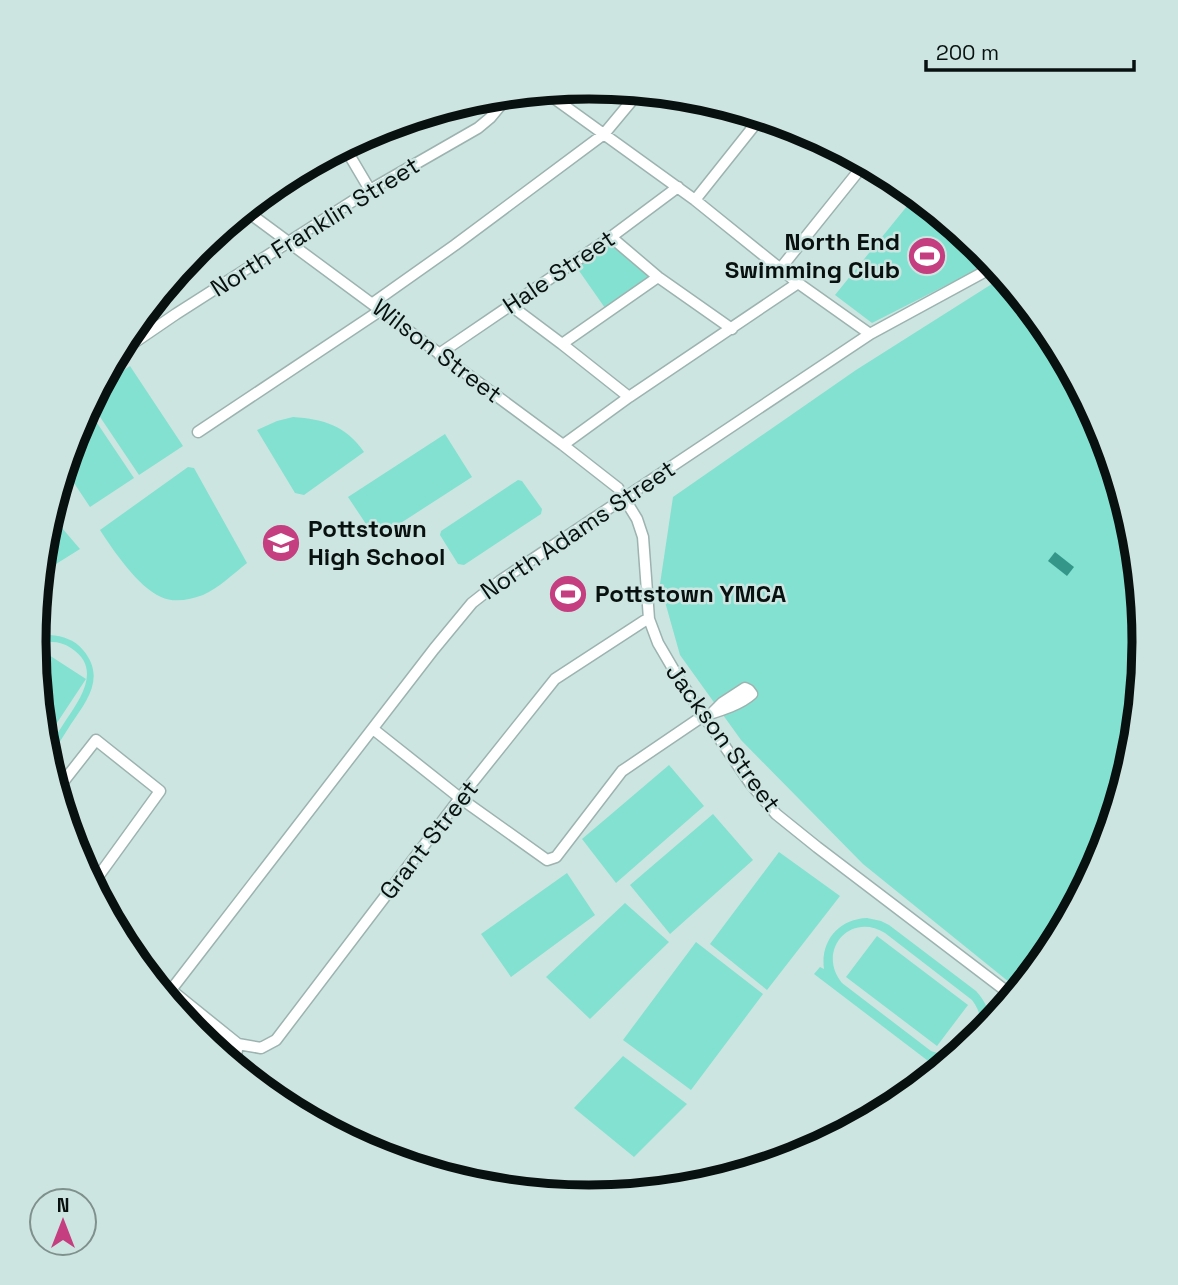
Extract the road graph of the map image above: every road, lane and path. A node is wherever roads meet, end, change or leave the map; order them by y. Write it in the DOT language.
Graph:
graph roads {
  1 [pos="556,100"];
  2 [pos="632,101"];
  3 [pos="499,107"];
  4 [pos="754,125"];
  5 [pos="604,134"];
  6 [pos="349,155"];
  7 [pos="859,171"];
  8 [pos="678,187"];
  9 [pos="370,190"];
  10 [pos="695,200"];
  11 [pos="253,216"];
  12 [pos="611,237"];
  13 [pos="289,242"];
  14 [pos="780,269"];
  15 [pos="985,271"];
  16 [pos="659,276"];
  17 [pos="798,283"];
  18 [pos="510,305"];
  19 [pos="377,306"];
  20 [pos="732,329"];
  21 [pos="870,334"];
  22 [pos="137,341"];
  23 [pos="562,344"];
  24 [pos="439,354"];
  25 [pos="629,397"];
  26 [pos="198,432"];
  27 [pos="563,445"];
  28 [pos="624,498"];
  29 [pos="649,619"];
  30 [pos="708,715"];
  31 [pos="373,729"];
  32 [pos="64,781"];
  33 [pos="460,798"];
  34 [pos="99,876"];
  35 [pos="169,987"];
  36 [pos="1006,991"];
  37 [pos="179,1000"];
  38 [pos="238,1044"];
  39 [pos="236,1055"];
  1 -- 5 [label="street"];
  2 -- 5 [label="street"];
  3 -- 9 [label="street, North Franklin Street"];
  4 -- 10 [label="street"];
  5 -- 8 [label="street"];
  5 -- 19 [label="street"];
  6 -- 9 [label="street"];
  7 -- 14 [label="street"];
  8 -- 10 [label="street"];
  8 -- 12 [label="street, Hale Street"];
  9 -- 13 [label="street, North Franklin Street"];
  10 -- 14 [label="street"];
  11 -- 13 [label="street, Wilson Street"];
  12 -- 16 [label="street"];
  12 -- 18 [label="street, Hale Street"];
  13 -- 19 [label="street, Wilson Street"];
  13 -- 22 [label="street, North Franklin Street"];
  14 -- 17 [label="street"];
  15 -- 21 [label="street, North Adams Street"];
  16 -- 20 [label="street"];
  16 -- 23 [label="street"];
  17 -- 20 [label="street"];
  17 -- 21 [label="street"];
  18 -- 23 [label="street"];
  18 -- 24 [label="street, Hale Street"];
  19 -- 24 [label="street, Wilson Street"];
  19 -- 26 [label="street"];
  20 -- 25 [label="street"];
  21 -- 28 [label="street, North Adams Street"];
  23 -- 25 [label="street"];
  24 -- 27 [label="street, Wilson Street"];
  25 -- 27 [label="street"];
  27 -- 28 [label="street, Wilson Street"];
  28 -- 29 [label="street, Jackson Street"];
  28 -- 31 [label="street, North Adams Street"];
  29 -- 30 [label="street, Jackson Street"];
  29 -- 33 [label="street, Grant Street"];
  30 -- 33 [label="street"];
  30 -- 36 [label="street, Jackson Street"];
  31 -- 33 [label="street"];
  31 -- 35 [label="street, North Adams Street"];
  32 -- 34 [label="street"];
  33 -- 38 [label="street, Grant Street"];
  37 -- 38 [label="street"];
  38 -- 39 [label="street"];
}
